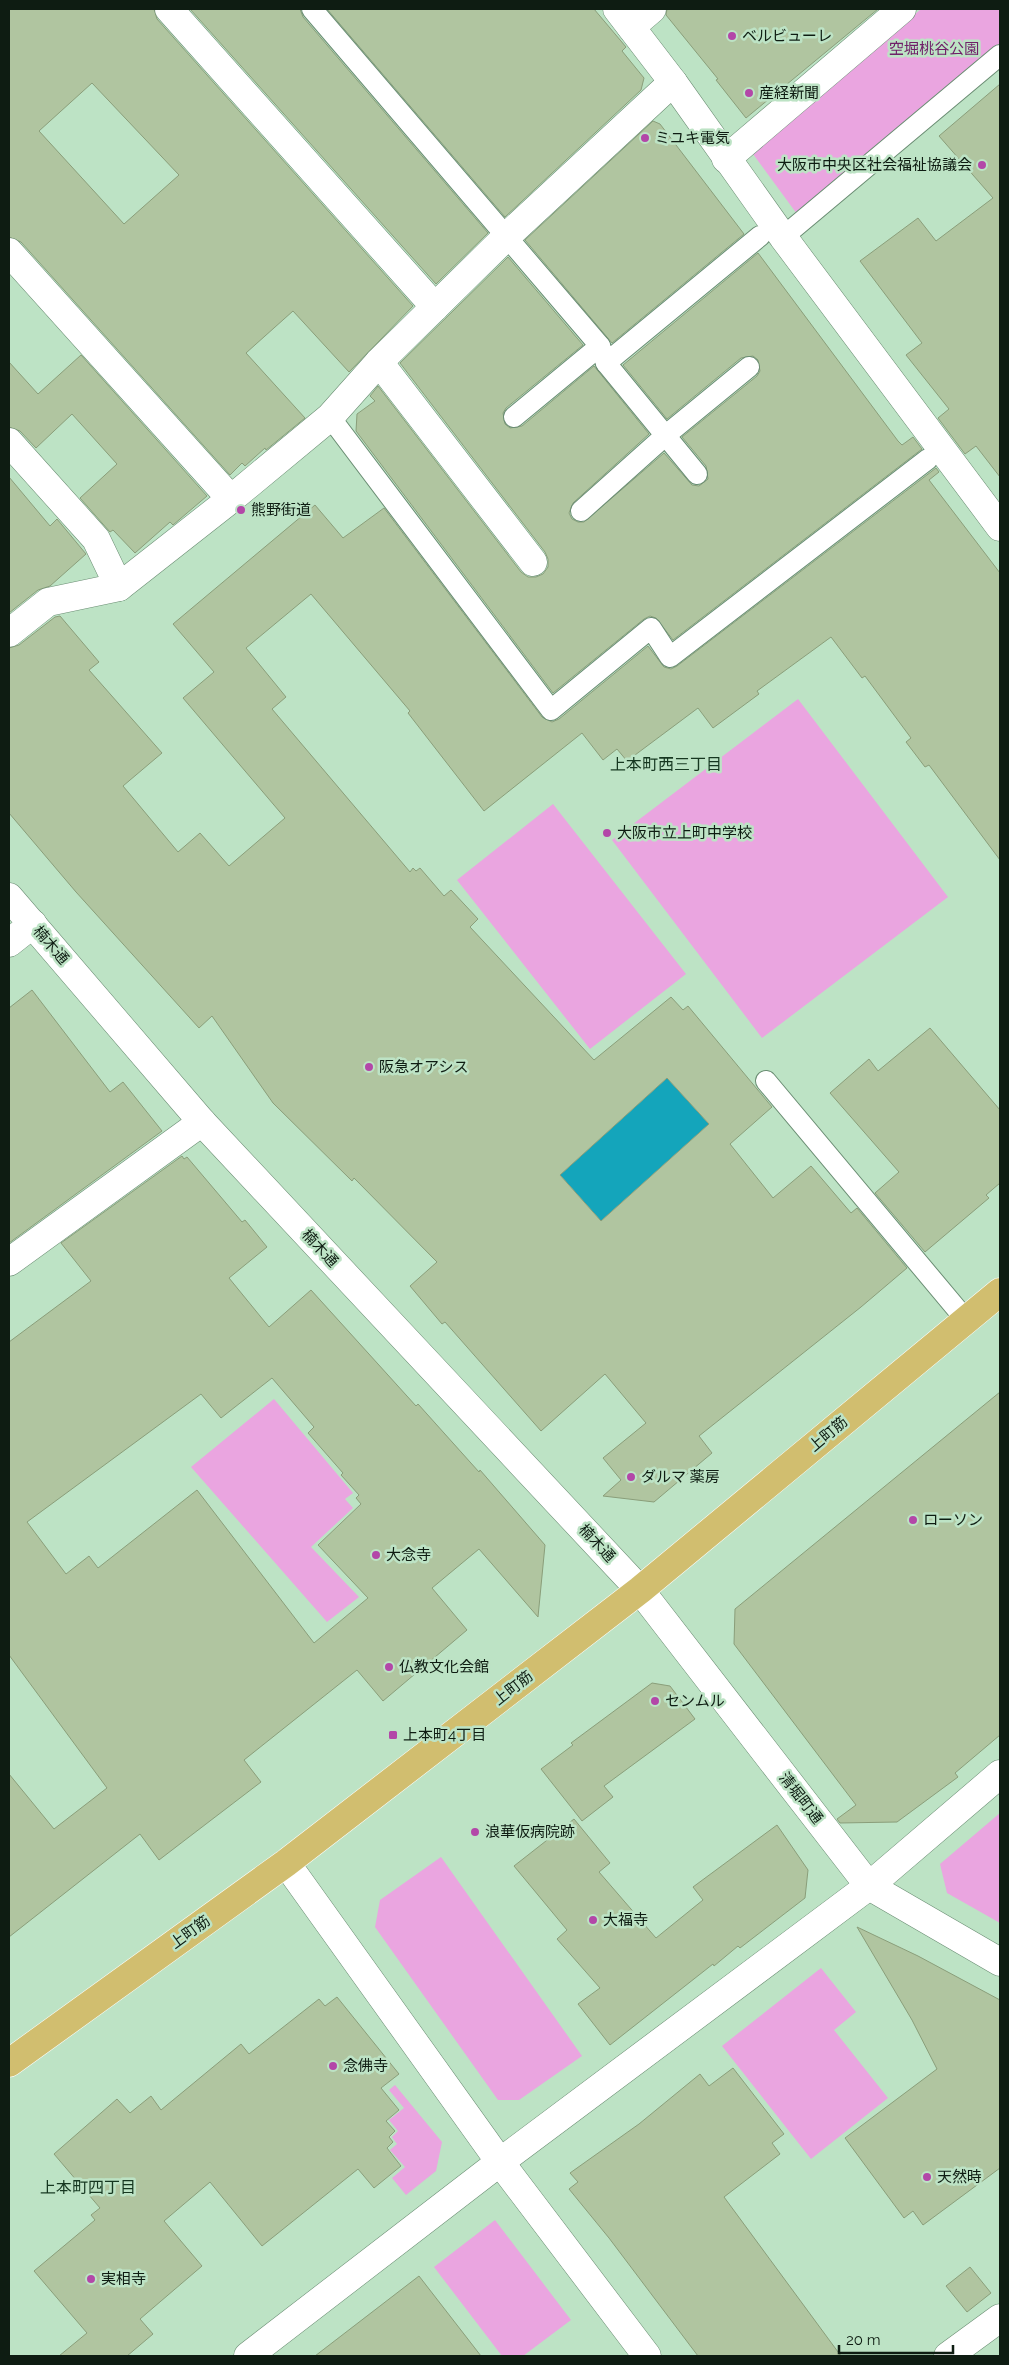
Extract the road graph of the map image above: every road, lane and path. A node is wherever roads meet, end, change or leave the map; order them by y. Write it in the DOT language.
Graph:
graph roads {
  1 [pos="169,9"];
  2 [pos="312,9"];
  3 [pos="652,9"];
  4 [pos="902,9"];
  5 [pos="624,18"];
  6 [pos="1000,55"];
  7 [pos="673,82"];
  8 [pos="726,159"];
  9 [pos="507,236"];
  10 [pos="771,237"];
  11 [pos="9,252"];
  12 [pos="434,307"];
  13 [pos="603,355"];
  14 [pos="379,362"];
  15 [pos="749,366"];
  16 [pos="330,417"];
  17 [pos="514,417"];
  18 [pos="666,435"];
  19 [pos="9,442"];
  20 [pos="928,459"];
  21 [pos="697,474"];
  22 [pos="231,499"];
  23 [pos="580,511"];
  24 [pos="1000,527"];
  25 [pos="532,562"];
  26 [pos="119,587"];
  27 [pos="9,633"];
  28 [pos="9,897"];
  29 [pos="33,924"];
  30 [pos="9,943"];
  31 [pos="766,1081"];
  32 [pos="202,1122"];
  33 [pos="9,1262"];
  34 [pos="1000,1292"];
  35 [pos="966,1320"];
  36 [pos="640,1590"];
  37 [pos="1000,1774"];
  38 [pos="286,1863"];
  39 [pos="869,1886"];
  40 [pos="1000,1962"];
  41 [pos="9,2063"];
  42 [pos="500,2162"];
  43 [pos="1000,2318"];
  44 [pos="248,2356"];
  45 [pos="647,2356"];
  46 [pos="948,2356"];
  1 -- 12 [label="street"];
  2 -- 9 [label="lane"];
  3 -- 5 [label="street"];
  4 -- 8 [label="street"];
  5 -- 7 [label="street"];
  6 -- 10 [label="lane"];
  7 -- 8 [label="street"];
  7 -- 9 [label="street"];
  8 -- 10 [label="street"];
  9 -- 12 [label="street"];
  9 -- 13 [label="lane"];
  10 -- 13 [label="lane"];
  10 -- 24 [label="street"];
  11 -- 22 [label="street"];
  12 -- 14 [label="street"];
  13 -- 17 [label="lane"];
  13 -- 18 [label="lane"];
  14 -- 16 [label="street"];
  14 -- 25 [label="street"];
  15 -- 18 [label="lane"];
  16 -- 20 [label="lane"];
  16 -- 22 [label="street"];
  18 -- 21 [label="lane"];
  18 -- 23 [label="lane"];
  19 -- 26 [label="street"];
  22 -- 26 [label="street"];
  26 -- 27 [label="street"];
  28 -- 29 [label="street, 楠木通"];
  29 -- 30 [label="street"];
  29 -- 32 [label="street, 楠木通"];
  31 -- 35 [label="lane"];
  32 -- 33 [label="street"];
  32 -- 36 [label="street, 楠木通"];
  34 -- 35 [label="main road, 上町筋"];
  35 -- 36 [label="main road, 上町筋"];
  36 -- 38 [label="main road, 上町筋"];
  36 -- 39 [label="street, 清堀町通"];
  37 -- 39 [label="street"];
  38 -- 41 [label="main road, 上町筋"];
  38 -- 42 [label="street"];
  39 -- 40 [label="street, 清堀町通"];
  39 -- 42 [label="street"];
  42 -- 44 [label="street"];
  42 -- 45 [label="street"];
  43 -- 46 [label="street"];
}
